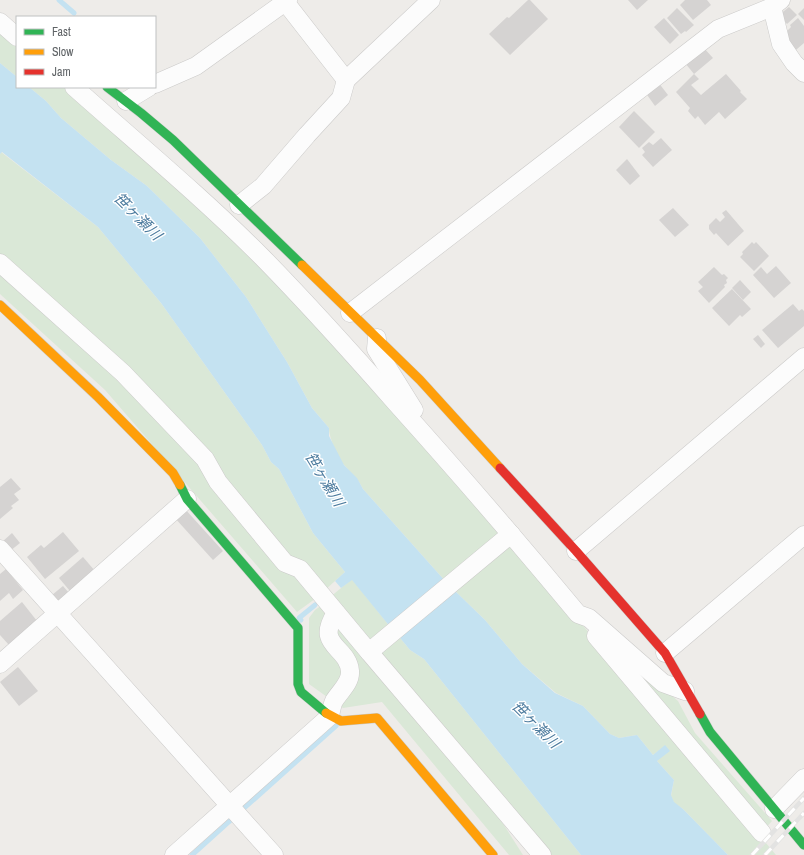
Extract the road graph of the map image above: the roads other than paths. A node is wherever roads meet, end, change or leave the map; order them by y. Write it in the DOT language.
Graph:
graph roads {
  1 [pos="431,0"];
  2 [pos="287,1"];
  3 [pos="776,4"];
  4 [pos="0,13"];
  5 [pos="16,20"];
  6 [pos="0,22"];
  7 [pos="16,36"];
  8 [pos="804,73"];
  9 [pos="346,80"];
  10 [pos="156,84"];
  11 [pos="75,88"];
  12 [pos="108,88"];
  13 [pos="147,88"];
  14 [pos="126,101"];
  15 [pos="239,205"];
  16 [pos="0,263"];
  17 [pos="0,305"];
  18 [pos="350,313"];
  19 [pos="377,338"];
  20 [pos="804,356"];
  21 [pos="424,434"];
  22 [pos="186,499"];
  23 [pos="509,535"];
  24 [pos="804,535"];
  25 [pos="0,548"];
  26 [pos="576,551"];
  27 [pos="57,613"];
  28 [pos="336,613"];
  29 [pos="578,614"];
  30 [pos="370,651"];
  31 [pos="665,653"];
  32 [pos="0,664"];
  33 [pos="685,691"];
  34 [pos="330,716"];
  35 [pos="804,778"];
  36 [pos="229,805"];
  37 [pos="774,809"];
  38 [pos="506,813"];
  39 [pos="762,833"];
  40 [pos="804,845"];
  41 [pos="174,855"];
  42 [pos="274,855"];
  43 [pos="493,855"];
  44 [pos="525,855"];
  45 [pos="542,855"];
  1 -- 9 [label="street"];
  2 -- 9 [label="street"];
  2 -- 10 [label="street"];
  3 -- 8 [label="street"];
  3 -- 18 [label="street"];
  4 -- 5 [label="street"];
  6 -- 7 [label="street"];
  9 -- 15 [label="street"];
  11 -- 21 [label="street"];
  12 -- 14 [label="street"];
  13 -- 14 [label="street"];
  14 -- 15 [label="street"];
  15 -- 18 [label="street"];
  16 -- 28 [label="street"];
  17 -- 22 [label="street"];
  18 -- 19 [label="street"];
  19 -- 21 [label="street"];
  19 -- 26 [label="street"];
  20 -- 26 [label="street"];
  21 -- 23 [label="street"];
  22 -- 27 [label="street"];
  22 -- 34 [label="street"];
  23 -- 29 [label="street"];
  23 -- 30 [label="street"];
  24 -- 31 [label="street"];
  25 -- 27 [label="street"];
  26 -- 31 [label="street"];
  27 -- 32 [label="street"];
  27 -- 36 [label="street"];
  28 -- 30 [label="street"];
  28 -- 34 [label="street"];
  29 -- 33 [label="street"];
  29 -- 39 [label="street"];
  30 -- 38 [label="street"];
  31 -- 33 [label="street"];
  33 -- 37 [label="street"];
  34 -- 36 [label="street"];
  34 -- 43 [label="street"];
  35 -- 37 [label="street"];
  36 -- 41 [label="street"];
  36 -- 42 [label="street"];
  37 -- 40 [label="street"];
  38 -- 44 [label="street"];
  38 -- 45 [label="street"];
}
